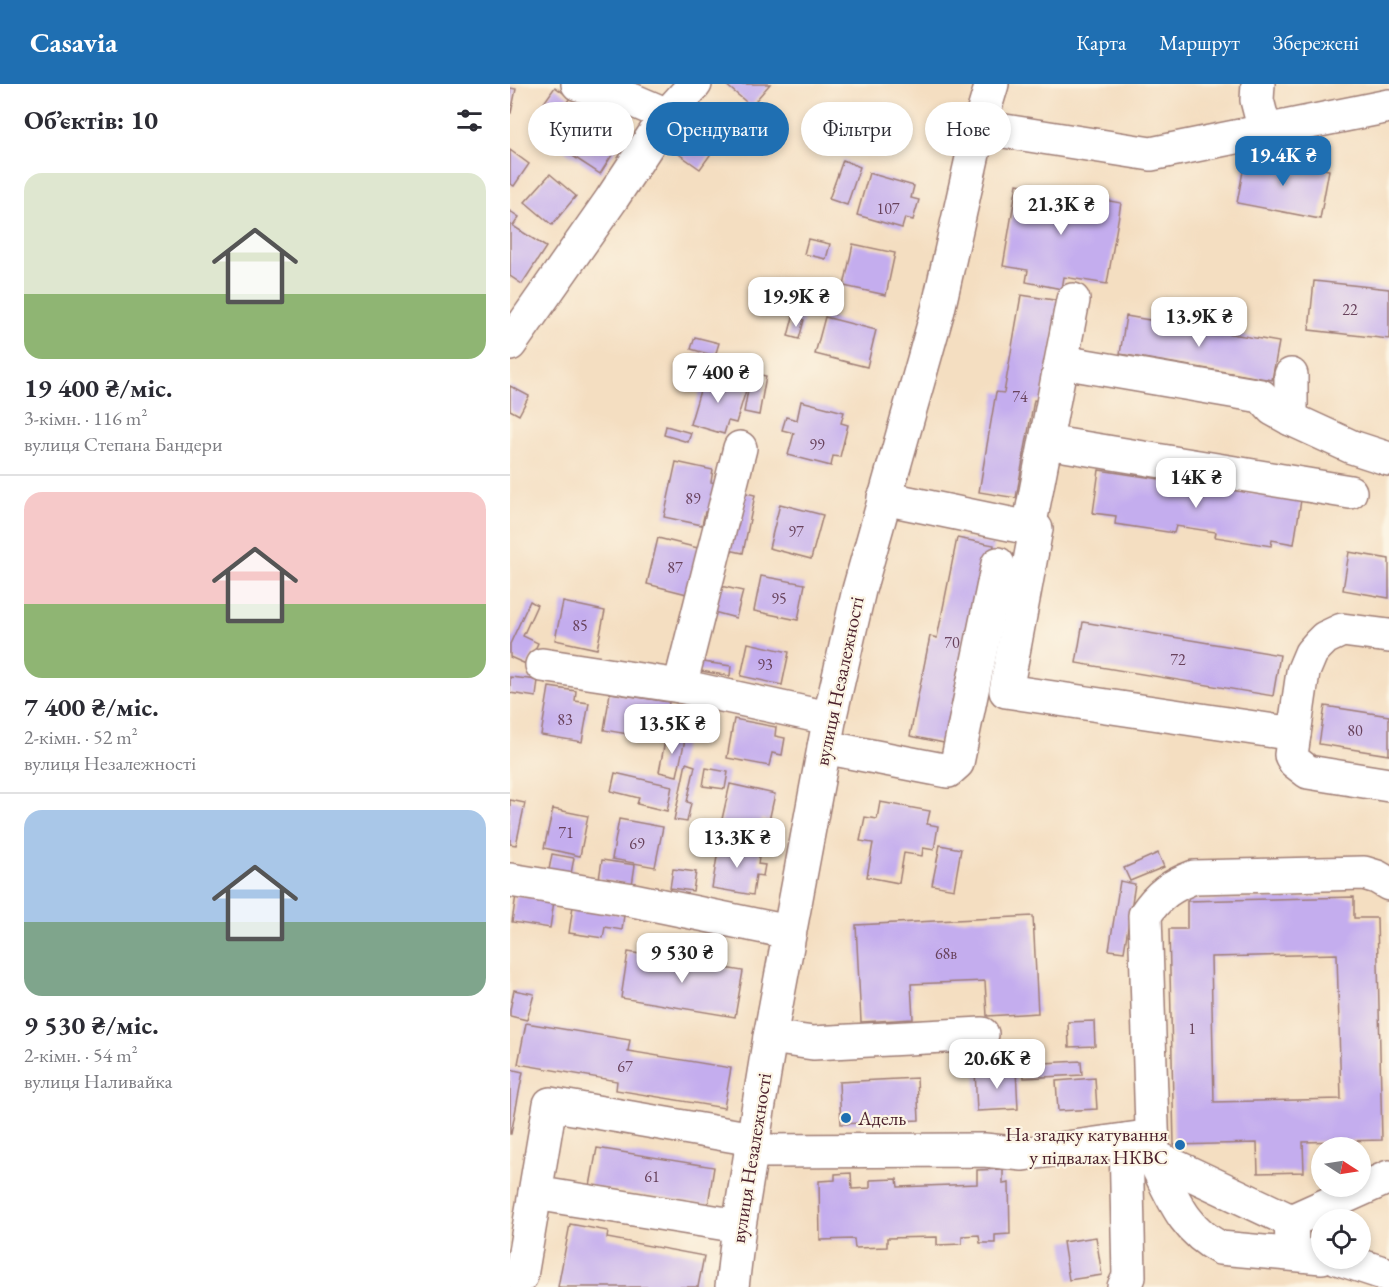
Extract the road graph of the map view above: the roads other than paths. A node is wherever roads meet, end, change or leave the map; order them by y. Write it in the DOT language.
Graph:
graph roads {
  1 [pos="578,84"];
  2 [pos="695,84"];
  3 [pos="992,84"];
  4 [pos="1258,84"];
  5 [pos="679,102"];
  6 [pos="987,102"];
  7 [pos="646,106"];
  8 [pos="1389,106"];
  9 [pos="1265,131"];
  10 [pos="1011,132"];
  11 [pos="646,147"];
  12 [pos="973,156"];
  13 [pos="1073,300"];
  14 [pos="510,344"];
  15 [pos="1062,362"];
  16 [pos="1291,375"];
  17 [pos="1291,419"];
  18 [pos="1046,442"];
  19 [pos="740,448"];
  20 [pos="1389,459"];
  21 [pos="1350,492"];
  22 [pos="884,498"];
  23 [pos="1029,528"];
  24 [pos="998,564"];
  25 [pos="1389,636"];
  26 [pos="542,665"];
  27 [pos="680,686"];
  28 [pos="827,731"];
  29 [pos="1294,734"];
  30 [pos="1389,785"];
  31 [pos="510,880"];
  32 [pos="1389,884"];
  33 [pos="789,932"];
  34 [pos="982,1034"];
  35 [pos="770,1037"];
  36 [pos="1144,1144"];
  37 [pos="752,1145"];
  38 [pos="1389,1177"];
  39 [pos="535,1193"];
  40 [pos="1291,1221"];
  41 [pos="739,1226"];
  42 [pos="1307,1255"];
  43 [pos="1371,1269"];
  44 [pos="1389,1275"];
  45 [pos="521,1276"];
  46 [pos="732,1287"];
  47 [pos="1124,1287"];
  1 -- 7 [label="main road"];
  2 -- 5 [label="main road"];
  3 -- 6 [label="main road, вулиця Незалежності"];
  4 -- 9 [label="main road"];
  8 -- 9 [label="main road"];
  9 -- 10 [label="main road"];
  11 -- 14 [label="main road"];
  12 -- 22 [label="main road, вулиця Незалежності"];
  13 -- 15 [label="main road"];
  15 -- 17 [label="main road"];
  15 -- 18 [label="main road"];
  16 -- 17 [label="main road"];
  17 -- 20 [label="main road"];
  18 -- 21 [label="main road"];
  18 -- 23 [label="main road"];
  19 -- 27 [label="main road"];
  22 -- 23 [label="main road"];
  22 -- 28 [label="main road, вулиця Незалежності"];
  23 -- 29 [label="main road"];
  24 -- 28 [label="main road"];
  25 -- 29 [label="main road"];
  26 -- 27 [label="main road"];
  27 -- 28 [label="main road"];
  28 -- 33 [label="main road, вулиця Незалежності"];
  29 -- 30 [label="main road"];
  31 -- 33 [label="main road"];
  32 -- 36 [label="main road"];
  33 -- 35 [label="main road, вулиця Незалежності"];
  34 -- 35 [label="main road"];
  35 -- 37 [label="main road, вулиця Незалежності"];
  36 -- 37 [label="main road"];
  36 -- 40 [label="main road"];
  36 -- 42 [label="main road"];
  36 -- 47 [label="main road"];
  37 -- 39 [label="main road"];
  37 -- 41 [label="main road, вулиця Незалежності"];
  38 -- 40 [label="main road"];
  39 -- 41 [label="main road"];
  39 -- 45 [label="main road"];
  40 -- 42 [label="main road"];
  41 -- 46 [label="main road, вулиця Незалежності"];
  43 -- 44 [label="main road"];
}
